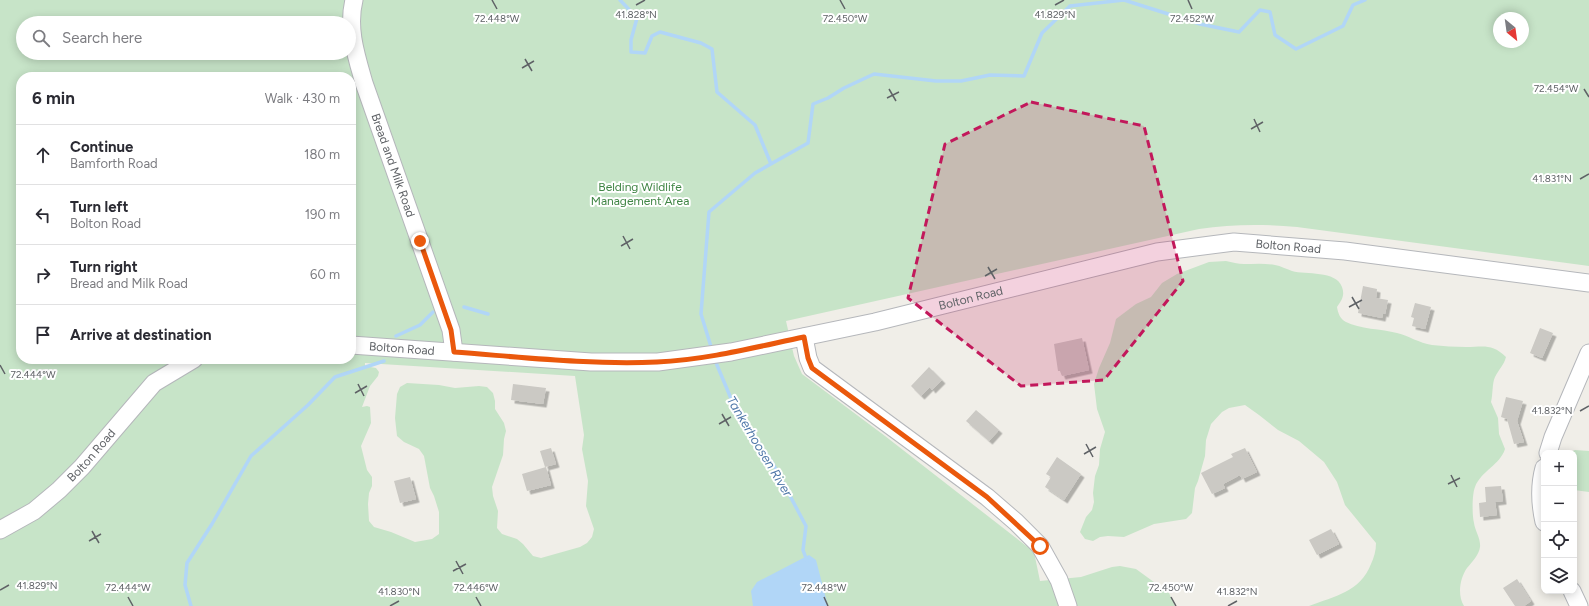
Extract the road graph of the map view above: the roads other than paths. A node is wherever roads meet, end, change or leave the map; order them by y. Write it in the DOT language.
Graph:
graph roads {
  1 [pos="354,0"];
  2 [pos="350,16"];
  3 [pos="356,56"];
  4 [pos="1589,283"];
  5 [pos="804,337"];
  6 [pos="356,345"];
  7 [pos="454,352"];
  8 [pos="1589,354"];
  9 [pos="186,364"];
  10 [pos="1549,450"];
  11 [pos="1541,478"];
  12 [pos="1541,508"];
  13 [pos="0,530"];
  14 [pos="1573,594"];
  15 [pos="1068,606"];
  16 [pos="1579,606"];
  1 -- 2 [label="street, Bread and Milk Road"];
  3 -- 7 [label="street, Bread and Milk Road"];
  4 -- 5 [label="street, Bolton Road"];
  5 -- 7 [label="street, Bolton Road"];
  5 -- 15 [label="street"];
  6 -- 7 [label="street, Bolton Road"];
  8 -- 10 [label="street"];
  9 -- 13 [label="street, Bolton Road"];
  11 -- 12 [label="street"];
  14 -- 16 [label="street"];
}
